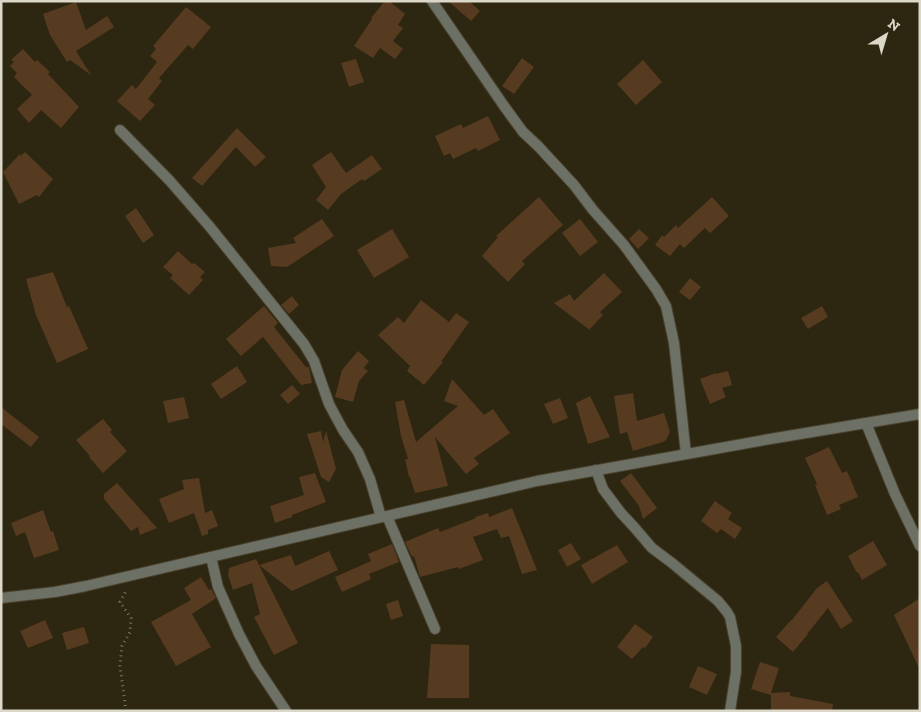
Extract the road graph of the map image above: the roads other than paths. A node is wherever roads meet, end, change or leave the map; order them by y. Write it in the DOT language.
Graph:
graph roads {
  1 [pos="432,1"];
  2 [pos="120,130"];
  3 [pos="920,414"];
  4 [pos="866,423"];
  5 [pos="686,454"];
  6 [pos="596,470"];
  7 [pos="384,516"];
  8 [pos="920,546"];
  9 [pos="211,557"];
  10 [pos="1,598"];
  11 [pos="435,629"];
  12 [pos="286,711"];
  13 [pos="730,711"];
  1 -- 5 [label="street"];
  2 -- 7 [label="street"];
  3 -- 4 [label="street"];
  4 -- 5 [label="street"];
  4 -- 8 [label="street"];
  5 -- 6 [label="street"];
  6 -- 7 [label="street"];
  6 -- 13 [label="street"];
  7 -- 9 [label="street"];
  7 -- 11 [label="street"];
  9 -- 10 [label="street"];
  9 -- 12 [label="street"];
}
